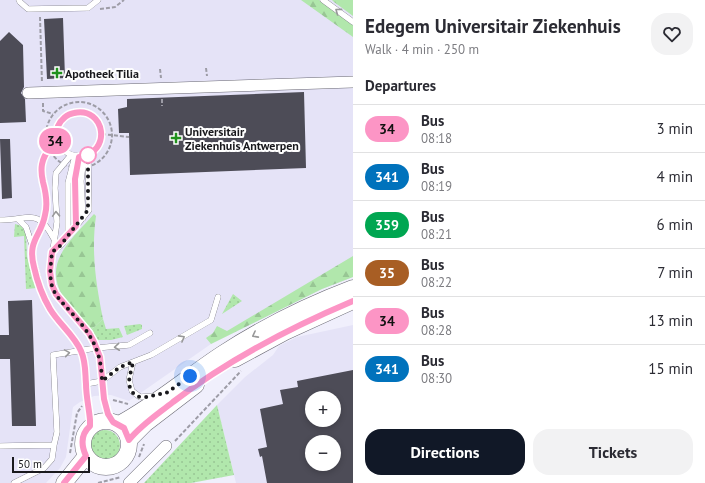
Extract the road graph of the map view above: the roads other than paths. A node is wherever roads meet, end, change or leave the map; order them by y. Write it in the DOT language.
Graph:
graph roads {
  1 [pos="20,0"];
  2 [pos="98,0"];
  3 [pos="323,0"];
  4 [pos="353,22"];
  5 [pos="353,82"];
  6 [pos="28,93"];
  7 [pos="57,138"];
  8 [pos="79,156"];
  9 [pos="80,167"];
  10 [pos="18,219"];
  11 [pos="0,220"];
  12 [pos="43,222"];
  13 [pos="76,226"];
  14 [pos="68,236"];
  15 [pos="54,240"];
  16 [pos="32,245"];
  17 [pos="52,252"];
  18 [pos="353,288"];
  19 [pos="218,297"];
  20 [pos="353,301"];
  21 [pos="322,308"];
  22 [pos="150,333"];
  23 [pos="96,348"];
  24 [pos="80,351"];
  25 [pos="133,362"];
  26 [pos="102,381"];
  27 [pos="86,384"];
  28 [pos="165,394"];
  29 [pos="116,423"];
  30 [pos="90,426"];
  31 [pos="129,440"];
  32 [pos="54,445"];
  33 [pos="0,446"];
  34 [pos="166,446"];
  35 [pos="91,461"];
  36 [pos="128,479"];
  37 [pos="14,483"];
  38 [pos="64,483"];
  39 [pos="78,483"];
  1 -- 2 [label="lane"];
  4 -- 3 [label="lane, one-way"];
  5 -- 6 [label="street"];
  7 -- 8 [label="lane"];
  7 -- 8 [label="lane"];
  7 -- 12 [label="lane"];
  8 -- 9 [label="lane"];
  8 -- 9 [label="lane"];
  15 -- 8 [label="lane, one-way"];
  9 -- 13 [label="lane"];
  9 -- 13 [label="lane"];
  9 -- 14 [label="lane"];
  10 -- 11 [label="lane"];
  10 -- 12 [label="lane"];
  10 -- 16 [label="lane"];
  12 -- 15 [label="lane"];
  12 -- 16 [label="lane"];
  13 -- 14 [label="lane"];
  14 -- 17 [label="lane"];
  15 -- 17 [label="lane"];
  16 -- 24 [label="lane"];
  17 -- 23 [label="lane"];
  18 -- 21 [label="street"];
  25 -- 19 [label="lane, one-way"];
  20 -- 21 [label="street"];
  21 -- 28 [label="street, one-way"];
  21 -- 31 [label="street"];
  22 -- 23 [label="lane, one-way"];
  23 -- 24 [label="lane"];
  23 -- 26 [label="lane"];
  24 -- 27 [label="lane"];
  32 -- 24 [label="lane, one-way"];
  25 -- 26 [label="lane"];
  25 -- 28 [label="lane"];
  26 -- 27 [label="lane"];
  26 -- 29 [label="lane"];
  27 -- 30 [label="lane"];
  28 -- 29 [label="street"];
  29 -- 30 [label="street"];
  29 -- 31 [label="street"];
  30 -- 35 [label="street"];
  31 -- 35 [label="street"];
  32 -- 33 [label="lane"];
  32 -- 37 [label="lane"];
  34 -- 36 [label="street"];
  35 -- 38 [label="street"];
  35 -- 39 [label="street"];
}
